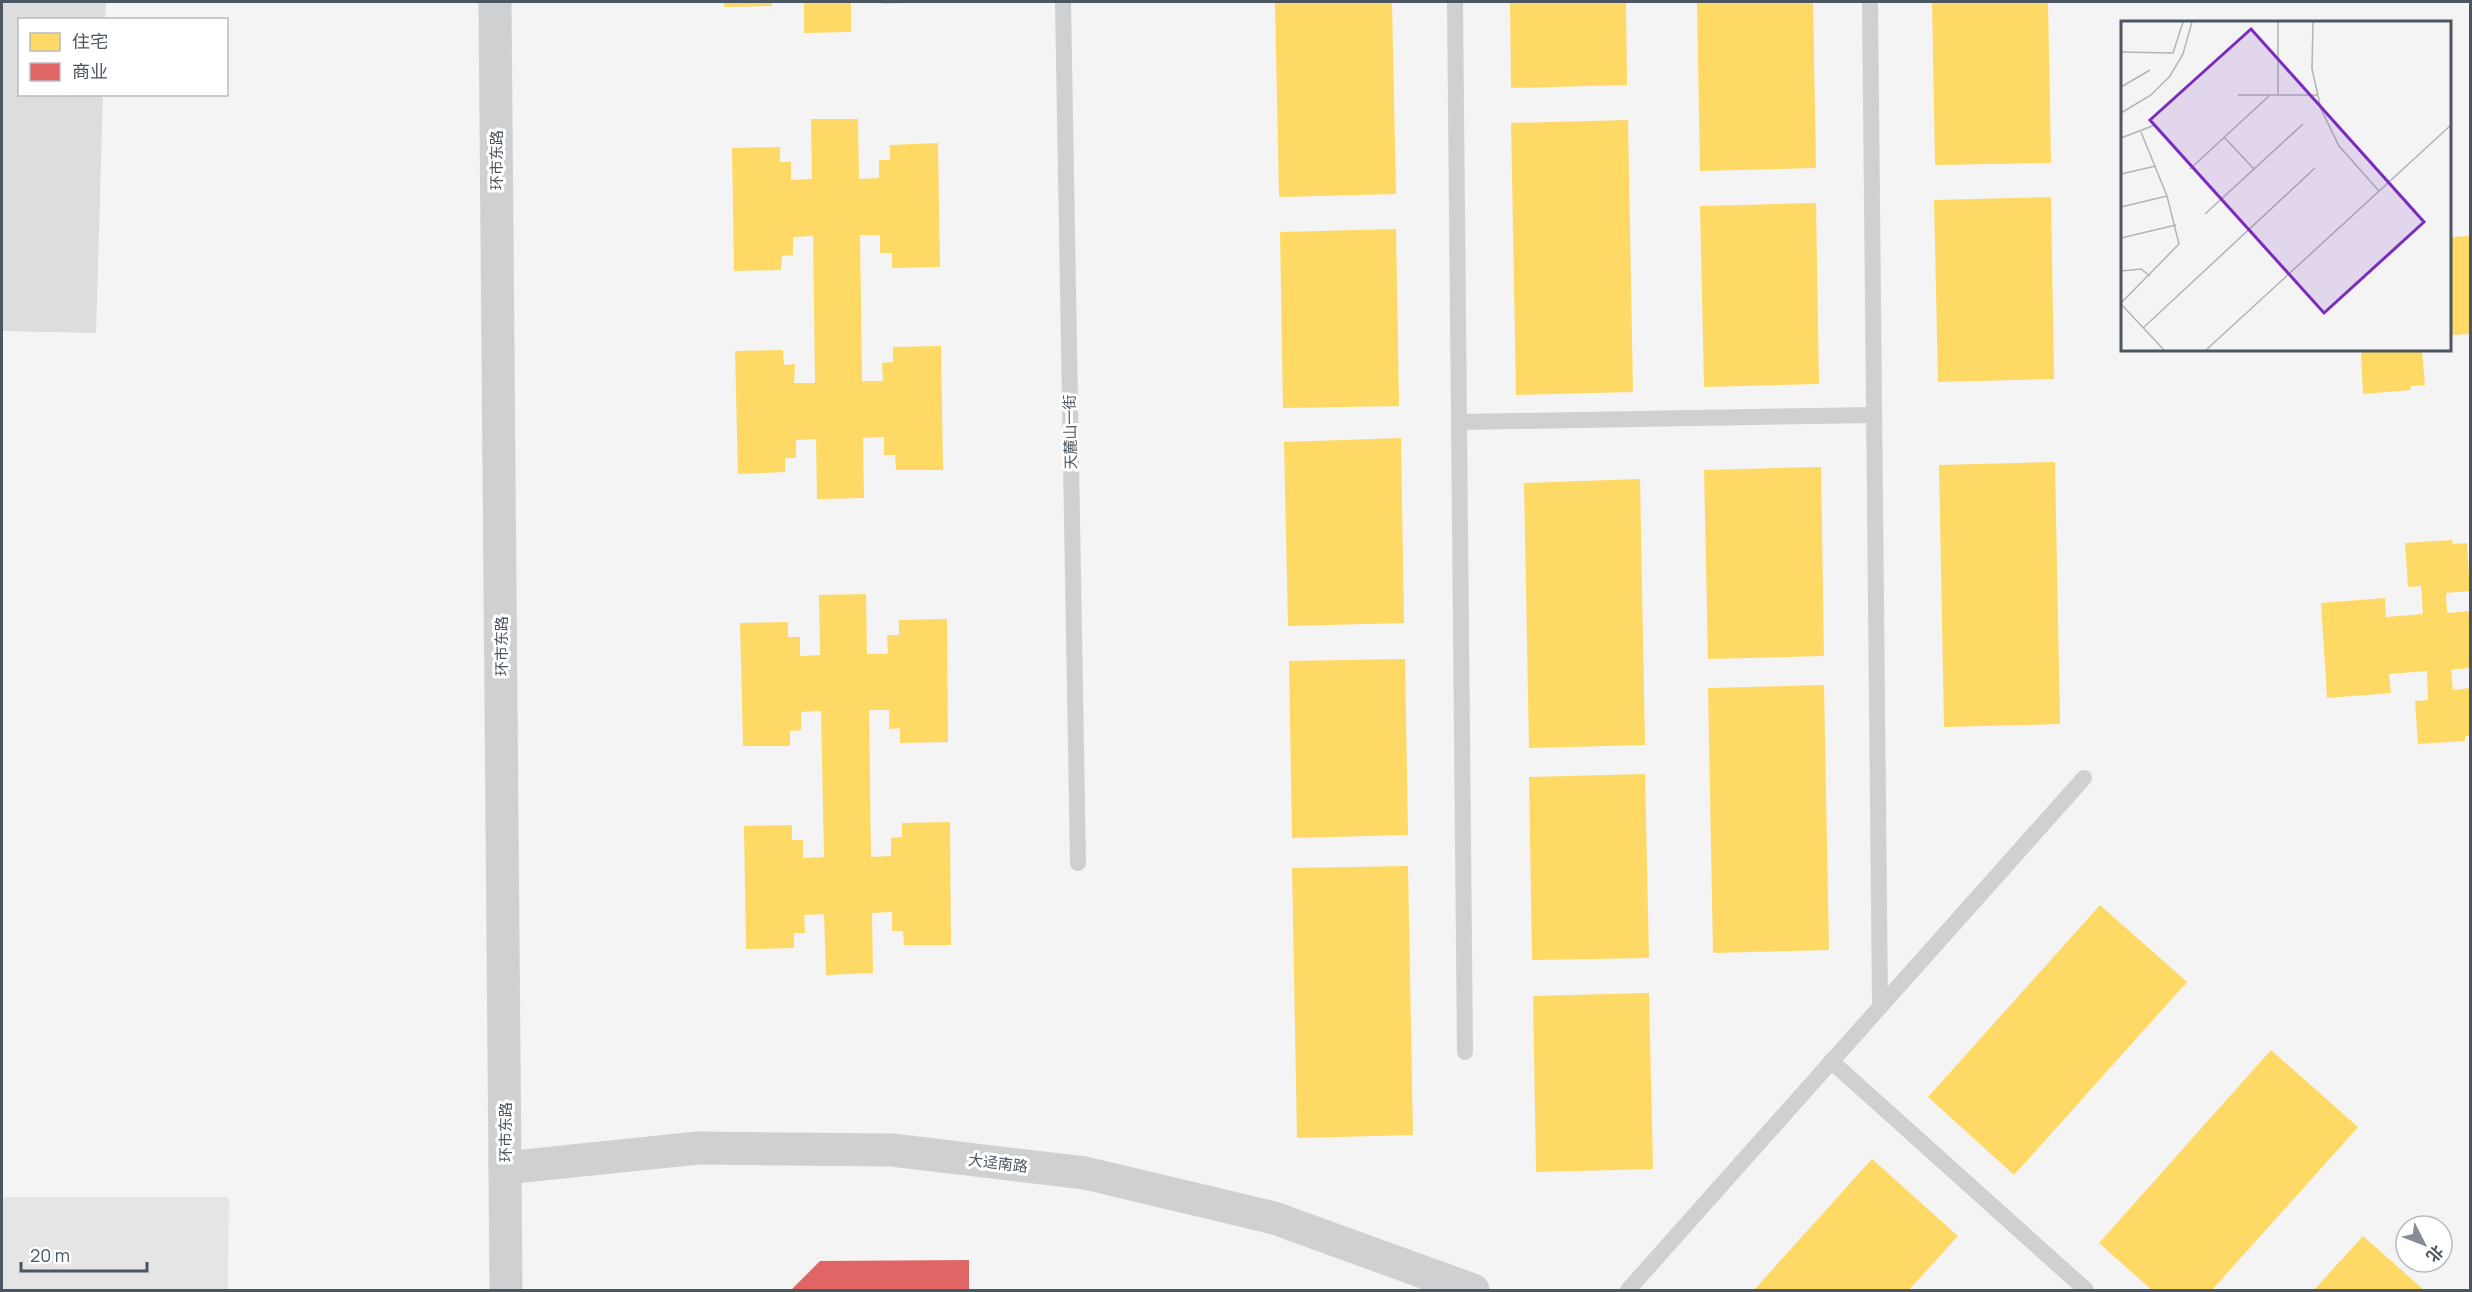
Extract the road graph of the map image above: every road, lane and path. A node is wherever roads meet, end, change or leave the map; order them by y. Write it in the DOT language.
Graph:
graph roads {
  1 [pos="495,2"];
  2 [pos="1063,2"];
  3 [pos="1455,2"];
  4 [pos="1870,2"];
  5 [pos="1874,415"];
  6 [pos="1458,422"];
  7 [pos="2084,778"];
  8 [pos="1078,863"];
  9 [pos="1880,1005"];
  10 [pos="1465,1052"];
  11 [pos="1831,1061"];
  12 [pos="505,1168"];
  13 [pos="506,1290"];
  14 [pos="1473,1290"];
  15 [pos="1628,1290"];
  16 [pos="2086,1290"];
  1 -- 12 [label="street, 环市东路"];
  2 -- 8 [label="lane, 天麓山一街"];
  3 -- 6 [label="lane"];
  4 -- 5 [label="lane"];
  5 -- 6 [label="lane"];
  5 -- 9 [label="lane"];
  6 -- 10 [label="lane"];
  7 -- 9 [label="lane"];
  9 -- 11 [label="lane"];
  11 -- 15 [label="lane"];
  11 -- 16 [label="lane"];
  12 -- 13 [label="street, 环市东路"];
  12 -- 14 [label="street, 大迳南路"];
}
